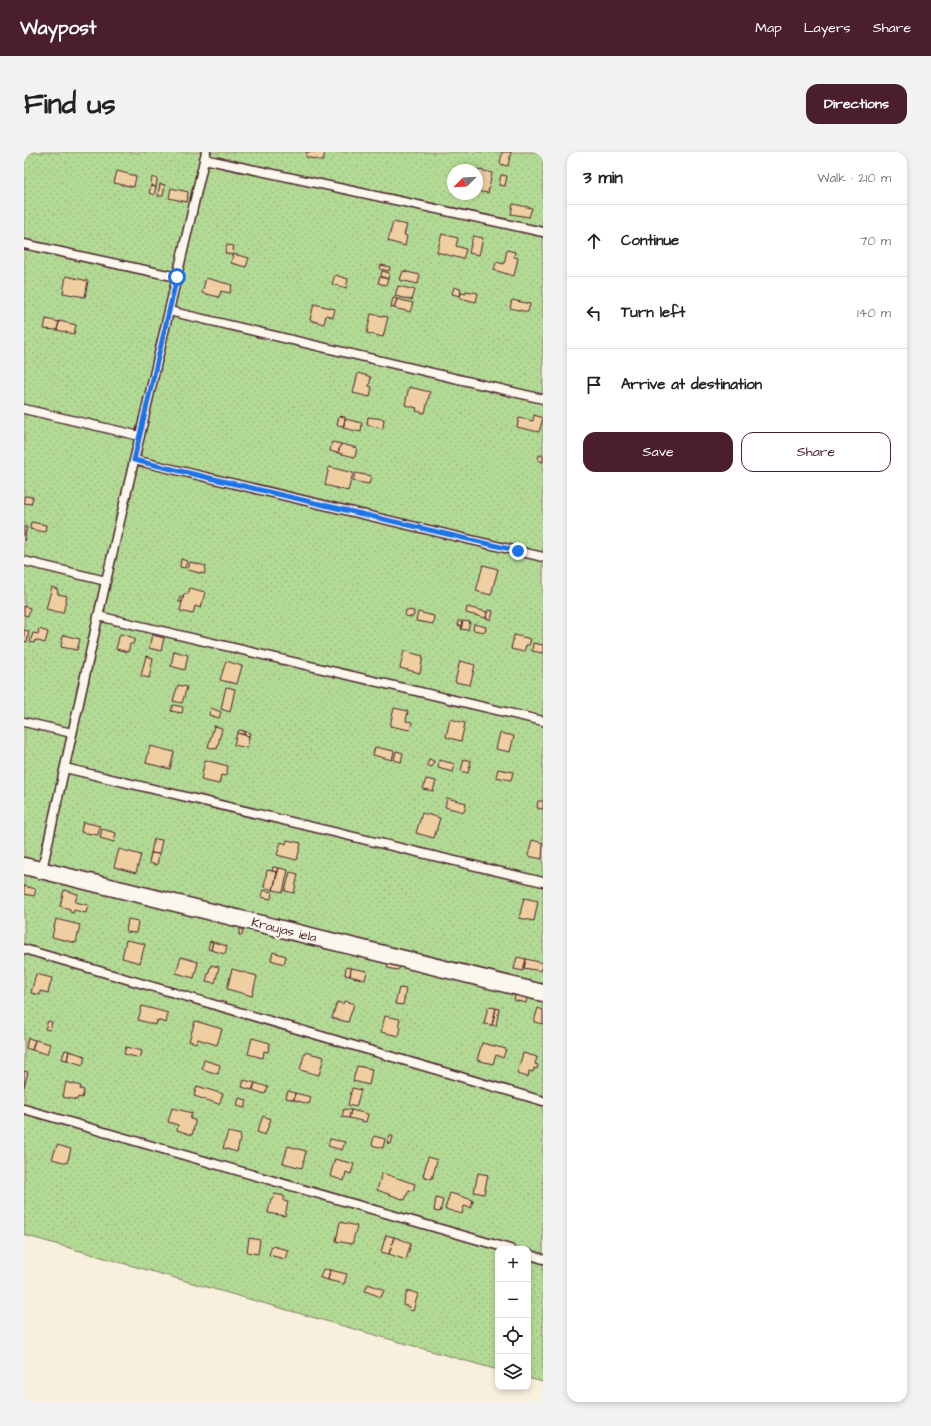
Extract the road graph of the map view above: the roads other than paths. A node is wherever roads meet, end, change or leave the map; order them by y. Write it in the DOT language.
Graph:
graph roads {
  1 [pos="205,156"];
  2 [pos="543,232"];
  3 [pos="24,244"];
  4 [pos="177,277"];
  5 [pos="169,311"];
  6 [pos="543,399"];
  7 [pos="24,409"];
  8 [pos="140,436"];
  9 [pos="134,460"];
  10 [pos="543,557"];
  11 [pos="24,561"];
  12 [pos="106,581"];
  13 [pos="98,616"];
  14 [pos="543,721"];
  15 [pos="24,722"];
  16 [pos="72,733"];
  17 [pos="65,768"];
  18 [pos="24,866"];
  19 [pos="42,870"];
  20 [pos="543,882"];
  21 [pos="24,950"];
  22 [pos="543,993"];
  23 [pos="543,1101"];
  24 [pos="24,1109"];
  25 [pos="500,1246"];
  26 [pos="531,1255"];
  27 [pos="543,1259"];
  1 -- 2 [label="lane"];
  1 -- 4 [label="lane"];
  3 -- 4 [label="lane"];
  4 -- 5 [label="lane"];
  5 -- 6 [label="lane"];
  5 -- 8 [label="lane"];
  7 -- 8 [label="lane"];
  8 -- 9 [label="lane"];
  9 -- 10 [label="lane"];
  9 -- 12 [label="lane"];
  11 -- 12 [label="lane"];
  12 -- 13 [label="lane"];
  13 -- 14 [label="lane"];
  13 -- 16 [label="lane"];
  15 -- 16 [label="lane"];
  16 -- 17 [label="lane"];
  17 -- 19 [label="lane"];
  17 -- 20 [label="lane"];
  18 -- 19 [label="street, Kraujas iela"];
  19 -- 22 [label="street, Kraujas iela"];
  21 -- 23 [label="lane"];
  24 -- 25 [label="lane"];
  26 -- 27 [label="lane"];
}
